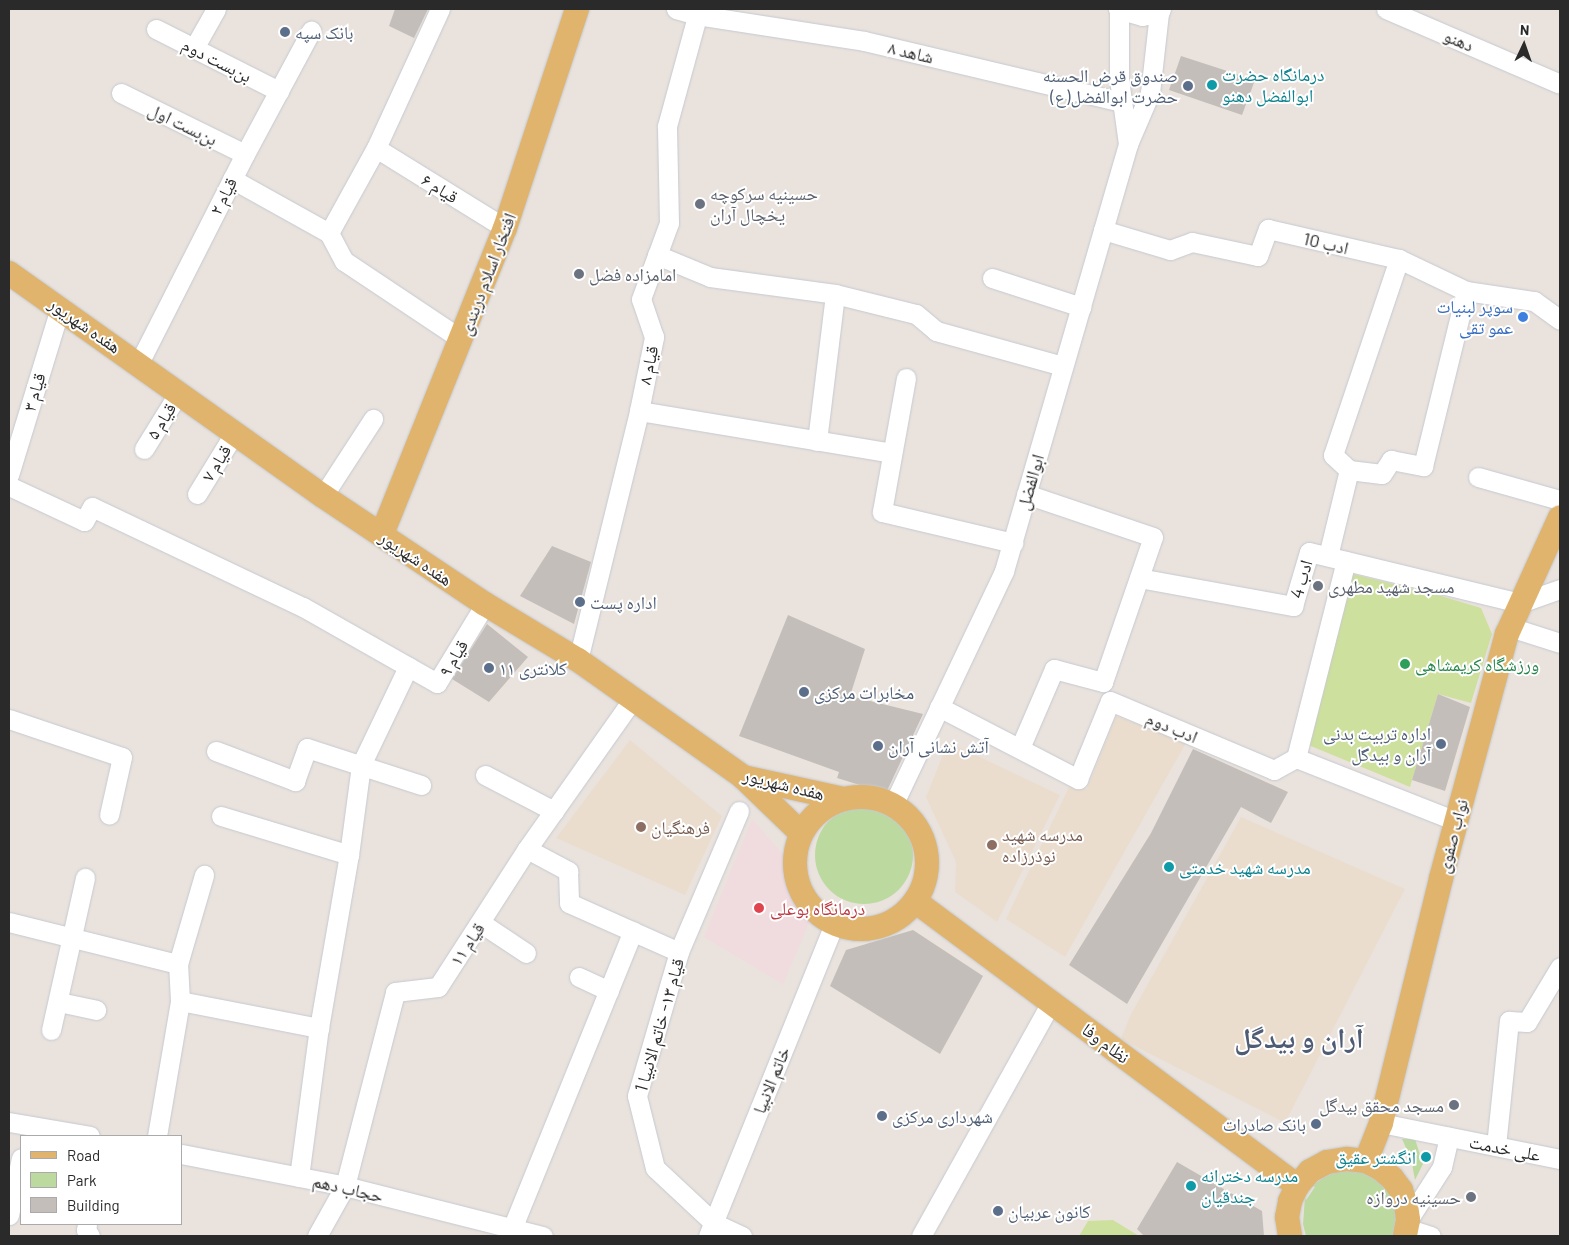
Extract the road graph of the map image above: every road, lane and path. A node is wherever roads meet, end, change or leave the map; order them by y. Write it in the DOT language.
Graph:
graph roads {
  1 [pos="216,9"];
  2 [pos="440,9"];
  3 [pos="577,9"];
  4 [pos="676,9"];
  5 [pos="1386,9"];
  6 [pos="1118,10"];
  7 [pos="1160,11"];
  8 [pos="698,12"];
  9 [pos="156,29"];
  10 [pos="311,31"];
  11 [pos="194,48"];
  12 [pos="1560,84"];
  13 [pos="279,91"];
  14 [pos="121,93"];
  15 [pos="1122,102"];
  16 [pos="1128,144"];
  17 [pos="376,148"];
  18 [pos="245,154"];
  19 [pos="232,179"];
  20 [pos="506,228"];
  21 [pos="1103,230"];
  22 [pos="329,232"];
  23 [pos="657,255"];
  24 [pos="1399,259"];
  25 [pos="9,273"];
  26 [pos="992,278"];
  27 [pos="1466,291"];
  28 [pos="835,294"];
  29 [pos="1081,307"];
  30 [pos="60,308"];
  31 [pos="1560,320"];
  32 [pos="462,339"];
  33 [pos="139,363"];
  34 [pos="1064,366"];
  35 [pos="906,378"];
  36 [pos="178,394"];
  37 [pos="639,410"];
  38 [pos="373,419"];
  39 [pos="235,432"];
  40 [pos="816,440"];
  41 [pos="144,449"];
  42 [pos="892,453"];
  43 [pos="1350,470"];
  44 [pos="9,475"];
  45 [pos="1478,477"];
  46 [pos="9,486"];
  47 [pos="197,494"];
  48 [pos="1026,494"];
  49 [pos="323,496"];
  50 [pos="1560,500"];
  51 [pos="1557,533"];
  52 [pos="382,534"];
  53 [pos="1013,543"];
  54 [pos="1328,556"];
  55 [pos="1346,561"];
  56 [pos="1139,578"];
  57 [pos="1560,589"];
  58 [pos="1520,603"];
  59 [pos="486,604"];
  60 [pos="1510,627"];
  61 [pos="1560,643"];
  62 [pos="578,660"];
  63 [pos="408,668"];
  64 [pos="1102,682"];
  65 [pos="632,700"];
  66 [pos="1110,701"];
  67 [pos="940,707"];
  68 [pos="9,719"];
  69 [pos="1020,748"];
  70 [pos="216,751"];
  71 [pos="1296,758"];
  72 [pos="361,765"];
  73 [pos="485,775"];
  74 [pos="743,778"];
  75 [pos="421,785"];
  76 [pos="844,799"];
  77 [pos="893,805"];
  78 [pos="554,811"];
  79 [pos="739,811"];
  80 [pos="109,815"];
  81 [pos="221,816"];
  82 [pos="1456,821"];
  83 [pos="801,833"];
  84 [pos="527,849"];
  85 [pos="350,855"];
  86 [pos="204,875"];
  87 [pos="85,878"];
  88 [pos="915,900"];
  89 [pos="9,922"];
  90 [pos="481,923"];
  91 [pos="834,924"];
  92 [pos="633,931"];
  93 [pos="71,937"];
  94 [pos="680,952"];
  95 [pos="526,953"];
  96 [pos="178,964"];
  97 [pos="1560,967"];
  98 [pos="579,977"];
  99 [pos="609,991"];
  100 [pos="180,1001"];
  101 [pos="59,1002"];
  102 [pos="1051,1002"];
  103 [pos="96,1010"];
  104 [pos="319,1028"];
  105 [pos="51,1030"];
  106 [pos="9,1122"];
  107 [pos="1381,1123"];
  108 [pos="27,1130"];
  109 [pos="80,1135"];
  110 [pos="157,1135"];
  111 [pos="1449,1137"];
  112 [pos="1496,1146"];
  113 [pos="182,1154"];
  114 [pos="1560,1159"];
  115 [pos="1366,1162"];
  116 [pos="20,1163"];
  117 [pos="299,1177"];
  118 [pos="345,1186"];
  119 [pos="1297,1186"];
  120 [pos="9,1215"];
  121 [pos="1406,1228"];
  122 [pos="711,1230"];
  123 [pos="511,1232"];
  124 [pos="317,1236"];
  125 [pos="543,1236"];
  126 [pos="742,1236"];
  127 [pos="921,1236"];
  128 [pos="1290,1236"];
  129 [pos="1430,1236"];
  1 -- 11 [label="street"];
  2 -- 17 [label="street"];
  3 -- 20 [label="main road, افتخار اسلام دربندی"];
  4 -- 8 [label="street, شاهد ۸"];
  5 -- 12 [label="street, دهنو"];
  6 -- 7 [label="street"];
  6 -- 15 [label="street"];
  7 -- 16 [label="street, ابوالفضل"];
  8 -- 15 [label="street, شاهد ۸"];
  8 -- 23 [label="street, قیام ۸"];
  9 -- 11 [label="street, بن‌بست دوم"];
  10 -- 13 [label="street, قیام ۲"];
  11 -- 13 [label="street, بن‌بست دوم"];
  13 -- 18 [label="street, قیام ۲"];
  14 -- 18 [label="street, بن‌بست اول"];
  15 -- 16 [label="street"];
  16 -- 21 [label="street, ابوالفضل"];
  17 -- 20 [label="street, قیام ۶"];
  17 -- 22 [label="street"];
  18 -- 19 [label="street, قیام ۲"];
  19 -- 22 [label="street"];
  19 -- 33 [label="street, قیام ۲"];
  20 -- 32 [label="main road, افتخار اسلام دربندی"];
  21 -- 24 [label="street, ادب 10"];
  21 -- 29 [label="street, ابوالفضل"];
  22 -- 32 [label="street"];
  23 -- 28 [label="street"];
  23 -- 37 [label="street, قیام ۸"];
  24 -- 27 [label="street, ادب 10"];
  24 -- 43 [label="street"];
  25 -- 30 [label="main road, هفده شهریور"];
  26 -- 29 [label="street"];
  27 -- 31 [label="street, ادب 10"];
  27 -- 43 [label="street"];
  28 -- 34 [label="street"];
  28 -- 40 [label="street"];
  29 -- 34 [label="street, ابوالفضل"];
  30 -- 33 [label="main road, هفده شهریور"];
  30 -- 44 [label="street, قیام ۳"];
  32 -- 52 [label="main road, افتخار اسلام دربندی"];
  33 -- 36 [label="main road, هفده شهریور"];
  34 -- 48 [label="street, ابوالفضل"];
  35 -- 42 [label="street"];
  36 -- 39 [label="main road, هفده شهریور"];
  36 -- 41 [label="street, قیام ۵"];
  37 -- 40 [label="street"];
  37 -- 62 [label="street, قیام ۸"];
  38 -- 49 [label="street"];
  39 -- 47 [label="street, قیام ۷"];
  39 -- 49 [label="main road, هفده شهریور"];
  40 -- 42 [label="street"];
  42 -- 53 [label="street"];
  43 -- 54 [label="street"];
  45 -- 50 [label="street"];
  46 -- 63 [label="street"];
  48 -- 53 [label="street, ابوالفضل"];
  48 -- 56 [label="street"];
  49 -- 52 [label="main road, هفده شهریور"];
  51 -- 58 [label="main road, نواب صفوی"];
  52 -- 59 [label="main road, هفده شهریور"];
  53 -- 67 [label="street, ابوالفضل"];
  54 -- 55 [label="street, ادب 4"];
  54 -- 56 [label="street, ادب 4"];
  55 -- 58 [label="street, ادب 4"];
  55 -- 71 [label="street"];
  56 -- 64 [label="street"];
  57 -- 58 [label="street"];
  58 -- 60 [label="main road, نواب صفوی"];
  59 -- 62 [label="main road, هفده شهریور"];
  59 -- 63 [label="street, قیام ۹"];
  60 -- 61 [label="street"];
  60 -- 82 [label="main road, نواب صفوی"];
  62 -- 65 [label="main road, هفده شهریور"];
  63 -- 72 [label="street"];
  64 -- 66 [label="street"];
  64 -- 69 [label="street"];
  65 -- 74 [label="main road, هفده شهریور"];
  65 -- 78 [label="street, قیام ۱۱"];
  66 -- 69 [label="street"];
  66 -- 71 [label="street, ادب دوم"];
  67 -- 69 [label="street"];
  67 -- 77 [label="street, ابوالفضل"];
  68 -- 80 [label="street"];
  70 -- 72 [label="street"];
  71 -- 82 [label="street"];
  72 -- 75 [label="street"];
  72 -- 85 [label="street"];
  73 -- 78 [label="street"];
  74 -- 76 [label="main road, هفده شهریور"];
  74 -- 83 [label="main road"];
  76 -- 77 [label="main road"];
  76 -- 83 [label="main road"];
  77 -- 88 [label="main road"];
  78 -- 84 [label="street, قیام ۱۱"];
  79 -- 94 [label="street, قیام ۱۳- خاتم الانبیا 1"];
  81 -- 85 [label="street"];
  82 -- 107 [label="main road, نواب صفوی"];
  83 -- 91 [label="main road"];
  84 -- 90 [label="street, قیام ۱۱"];
  84 -- 92 [label="street"];
  85 -- 104 [label="street"];
  86 -- 96 [label="street"];
  87 -- 93 [label="street"];
  88 -- 91 [label="main road"];
  88 -- 102 [label="main road, نظام وفا"];
  89 -- 93 [label="street"];
  90 -- 95 [label="street"];
  90 -- 118 [label="street, قیام ۱۱"];
  91 -- 122 [label="street, خاتم الانبیا"];
  92 -- 94 [label="street"];
  92 -- 99 [label="street"];
  93 -- 96 [label="street"];
  93 -- 101 [label="street"];
  94 -- 122 [label="street, قیام ۱۳- خاتم الانبیا 1"];
  96 -- 100 [label="street"];
  97 -- 112 [label="street"];
  98 -- 99 [label="street"];
  99 -- 123 [label="street"];
  100 -- 104 [label="street"];
  100 -- 110 [label="street"];
  101 -- 103 [label="street"];
  101 -- 105 [label="street"];
  102 -- 119 [label="main road, نظام وفا"];
  102 -- 127 [label="street"];
  104 -- 117 [label="street"];
  106 -- 108 [label="street"];
  107 -- 111 [label="street, علی خدمت"];
  107 -- 115 [label="main road, نواب صفوی"];
  108 -- 109 [label="street"];
  111 -- 112 [label="street, علی خدمت"];
  111 -- 121 [label="street, علی خدمت"];
  112 -- 114 [label="street, علی خدمت"];
  113 -- 117 [label="street, حجاب دهم"];
  115 -- 119 [label="main road"];
  115 -- 121 [label="main road"];
  116 -- 120 [label="street"];
  117 -- 118 [label="street, حجاب دهم"];
  118 -- 123 [label="street, حجاب دهم"];
  118 -- 124 [label="street"];
  119 -- 128 [label="main road"];
  121 -- 129 [label="street"];
  122 -- 126 [label="street, قیام ۱۳- خاتم الانبیا 1"];
  123 -- 125 [label="street, حجاب دهم"];
}
